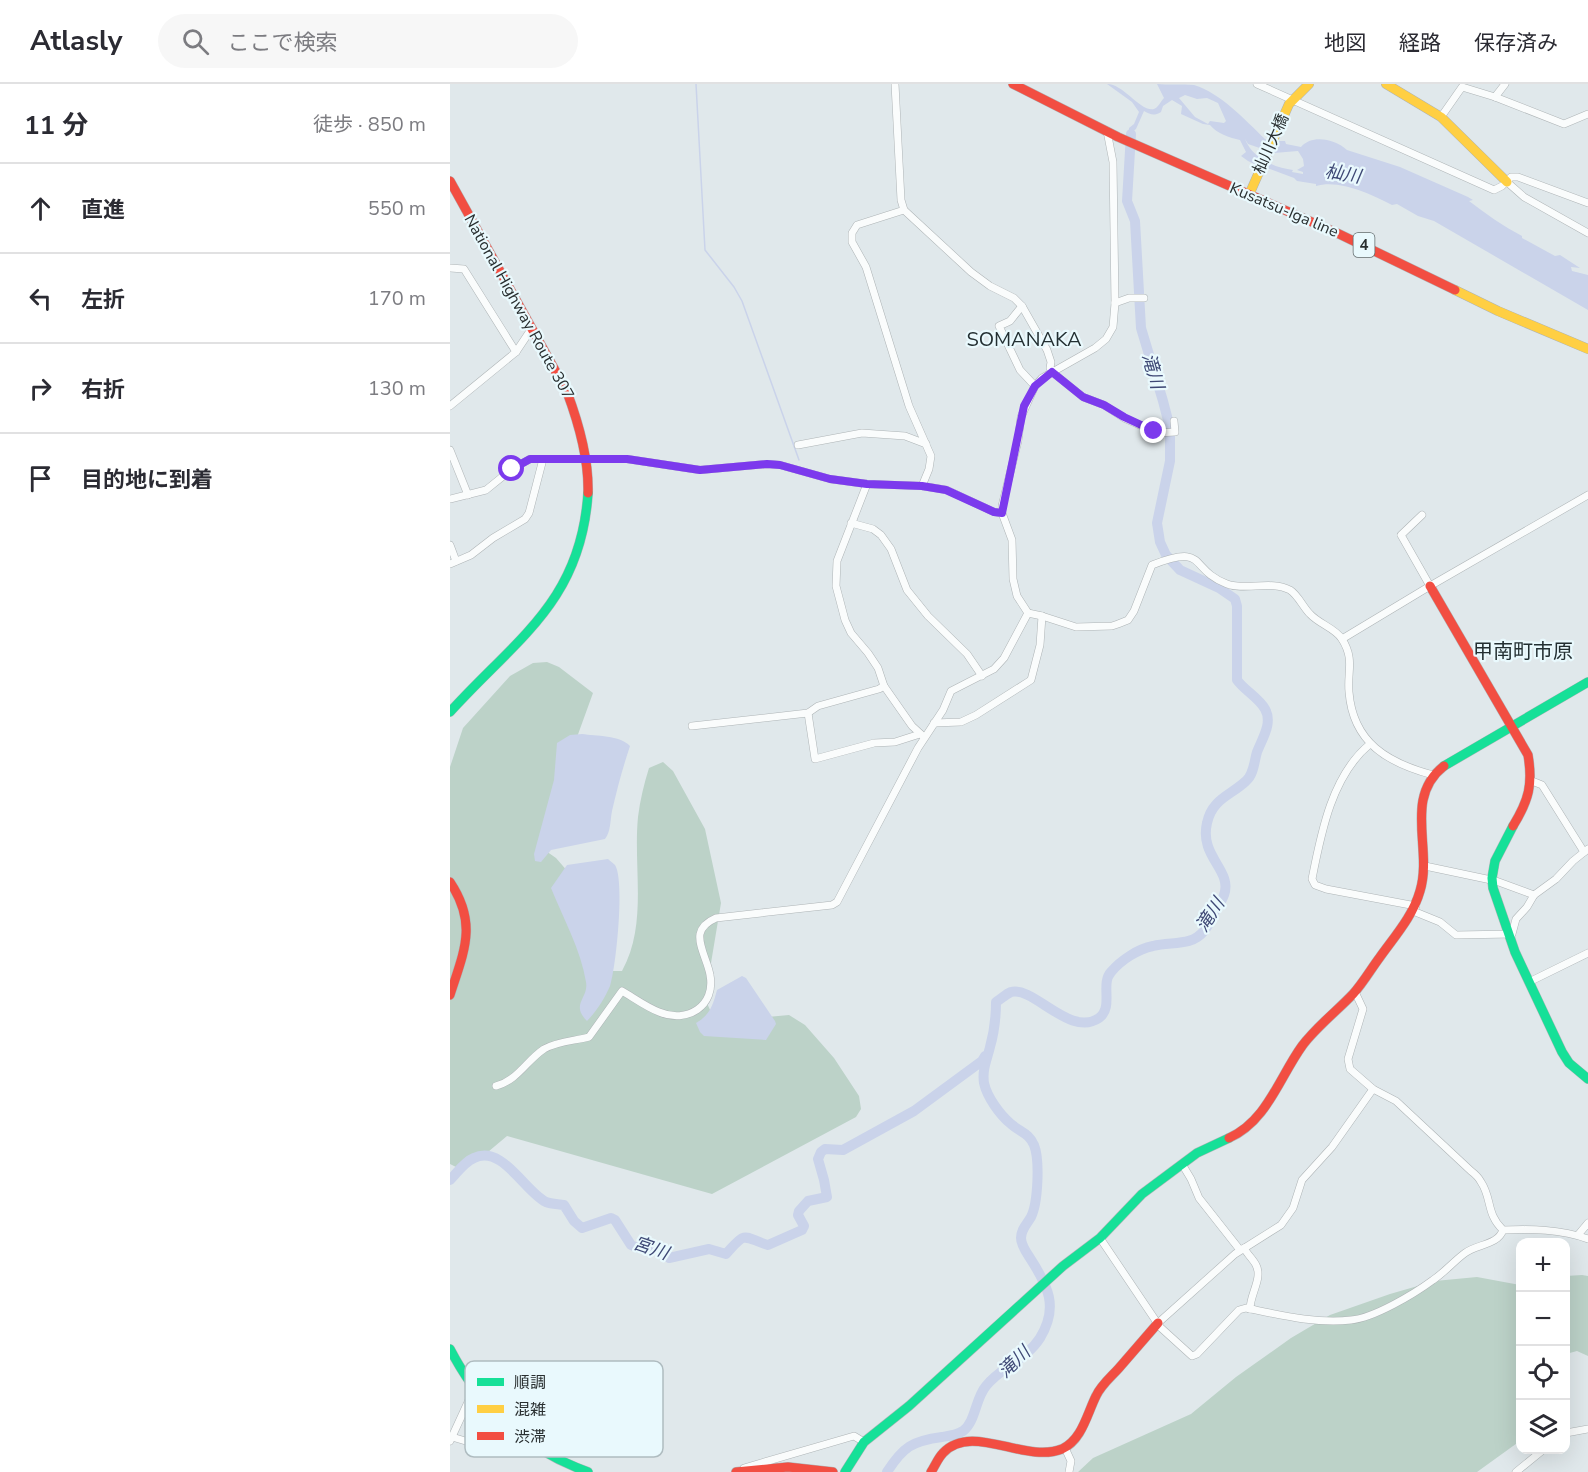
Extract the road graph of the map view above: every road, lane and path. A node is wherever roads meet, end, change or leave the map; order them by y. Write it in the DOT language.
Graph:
graph roads {
  1 [pos="895,84"];
  2 [pos="1013,84"];
  3 [pos="1257,84"];
  4 [pos="1309,84"];
  5 [pos="1386,84"];
  6 [pos="1505,84"];
  7 [pos="1495,97"];
  8 [pos="1290,102"];
  9 [pos="1588,114"];
  10 [pos="1441,117"];
  11 [pos="1107,131"];
  12 [pos="450,181"];
  13 [pos="1507,182"];
  14 [pos="1249,195"];
  15 [pos="1588,203"];
  16 [pos="904,210"];
  17 [pos="1588,233"];
  18 [pos="450,268"];
  19 [pos="1143,298"];
  20 [pos="1115,303"];
  21 [pos="1022,306"];
  22 [pos="532,328"];
  23 [pos="1588,349"];
  24 [pos="516,352"];
  25 [pos="1052,372"];
  26 [pos="1035,386"];
  27 [pos="450,406"];
  28 [pos="1174,421"];
  29 [pos="926,444"];
  30 [pos="798,445"];
  31 [pos="450,450"];
  32 [pos="543,459"];
  33 [pos="585,460"];
  34 [pos="867,484"];
  35 [pos="922,486"];
  36 [pos="468,495"];
  37 [pos="1588,495"];
  38 [pos="450,499"];
  39 [pos="1002,513"];
  40 [pos="1422,515"];
  41 [pos="851,524"];
  42 [pos="450,544"];
  43 [pos="453,562"];
  44 [pos="1430,586"];
  45 [pos="1028,614"];
  46 [pos="1042,616"];
  47 [pos="1342,639"];
  48 [pos="982,676"];
  49 [pos="1588,682"];
  50 [pos="884,686"];
  51 [pos="450,712"];
  52 [pos="808,713"];
  53 [pos="934,723"];
  54 [pos="692,726"];
  55 [pos="1512,726"];
  56 [pos="922,736"];
  57 [pos="1370,744"];
  58 [pos="1433,775"];
  59 [pos="1532,782"];
  60 [pos="1586,850"];
  61 [pos="1425,866"];
  62 [pos="1492,880"];
  63 [pos="450,882"];
  64 [pos="1534,895"];
  65 [pos="1414,909"];
  66 [pos="1508,934"];
  67 [pos="1588,953"];
  68 [pos="1529,982"];
  69 [pos="1355,992"];
  70 [pos="450,995"];
  71 [pos="1588,1079"];
  72 [pos="496,1086"];
  73 [pos="1373,1089"];
  74 [pos="1182,1164"];
  75 [pos="1588,1223"];
  76 [pos="1503,1230"];
  77 [pos="1578,1235"];
  78 [pos="1100,1238"];
  79 [pos="1588,1239"];
  80 [pos="1242,1249"];
  81 [pos="1250,1309"];
  82 [pos="1158,1323"];
  83 [pos="450,1349"];
  84 [pos="465,1374"];
  85 [pos="465,1409"];
  86 [pos="1588,1430"];
  87 [pos="1570,1432"];
  88 [pos="451,1439"];
  89 [pos="864,1442"];
  90 [pos="1065,1448"];
  91 [pos="1537,1454"];
  92 [pos="551,1457"];
  93 [pos="576,1470"];
  94 [pos="588,1472"];
  95 [pos="735,1472"];
  96 [pos="833,1472"];
  97 [pos="845,1472"];
  98 [pos="931,1472"];
  99 [pos="1069,1472"];
  100 [pos="1516,1472"];
  1 -- 16 [label="street"];
  2 -- 11 [label="main road, Kusatsu-Iga line / 4"];
  3 -- 8 [label="street"];
  4 -- 8 [label="main road"];
  5 -- 10 [label="main road"];
  6 -- 7 [label="street"];
  7 -- 9 [label="street"];
  7 -- 10 [label="street"];
  8 -- 13 [label="street"];
  8 -- 14 [label="main road, 杣川大橋"];
  10 -- 13 [label="main road"];
  11 -- 14 [label="main road, Kusatsu-Iga line / 4"];
  11 -- 20 [label="street"];
  12 -- 22 [label="main road, National Highway Route 307"];
  13 -- 15 [label="street"];
  13 -- 17 [label="street"];
  14 -- 23 [label="main road, Kusatsu-Iga line / 4"];
  16 -- 21 [label="street"];
  16 -- 29 [label="street"];
  18 -- 24 [label="street"];
  19 -- 20 [label="street"];
  20 -- 25 [label="street"];
  21 -- 25 [label="street"];
  21 -- 26 [label="street"];
  22 -- 24 [label="street"];
  22 -- 33 [label="main road, National Highway Route 307"];
  24 -- 27 [label="street"];
  25 -- 26 [label="street"];
  25 -- 28 [label="street"];
  26 -- 39 [label="street"];
  29 -- 30 [label="street"];
  29 -- 35 [label="street"];
  31 -- 36 [label="street"];
  32 -- 33 [label="street"];
  32 -- 36 [label="street"];
  32 -- 43 [label="street"];
  33 -- 34 [label="street"];
  33 -- 51 [label="main road, National Highway Route 307"];
  34 -- 35 [label="street"];
  34 -- 41 [label="street"];
  35 -- 39 [label="street"];
  36 -- 38 [label="street"];
  37 -- 44 [label="street"];
  39 -- 45 [label="street"];
  40 -- 44 [label="street"];
  41 -- 48 [label="street"];
  41 -- 50 [label="street"];
  42 -- 43 [label="street"];
  44 -- 47 [label="street"];
  44 -- 55 [label="main road"];
  45 -- 46 [label="street"];
  45 -- 48 [label="street"];
  46 -- 47 [label="street"];
  46 -- 53 [label="street"];
  47 -- 57 [label="street"];
  48 -- 53 [label="street"];
  49 -- 55 [label="main road"];
  50 -- 52 [label="street"];
  50 -- 56 [label="street"];
  52 -- 54 [label="street"];
  52 -- 56 [label="street"];
  53 -- 56 [label="street"];
  55 -- 58 [label="main road"];
  55 -- 59 [label="main road"];
  56 -- 72 [label="street"];
  57 -- 58 [label="street"];
  57 -- 65 [label="street"];
  58 -- 61 [label="main road"];
  59 -- 60 [label="street"];
  59 -- 62 [label="main road"];
  60 -- 64 [label="street"];
  61 -- 62 [label="street"];
  61 -- 65 [label="main road"];
  62 -- 64 [label="street"];
  62 -- 66 [label="main road"];
  63 -- 70 [label="main road"];
  64 -- 66 [label="street"];
  65 -- 66 [label="street"];
  65 -- 69 [label="main road"];
  66 -- 68 [label="main road"];
  67 -- 68 [label="street"];
  68 -- 71 [label="main road"];
  69 -- 73 [label="street"];
  69 -- 74 [label="main road"];
  73 -- 76 [label="street"];
  73 -- 80 [label="street"];
  74 -- 78 [label="main road"];
  74 -- 80 [label="street"];
  75 -- 77 [label="street"];
  76 -- 77 [label="street"];
  76 -- 81 [label="street"];
  77 -- 79 [label="street"];
  78 -- 82 [label="street"];
  78 -- 89 [label="main road"];
  80 -- 81 [label="street"];
  80 -- 82 [label="street"];
  81 -- 82 [label="street"];
  82 -- 90 [label="main road"];
  83 -- 84 [label="main road"];
  85 -- 88 [label="street"];
  86 -- 87 [label="street"];
  89 -- 95 [label="street"];
  89 -- 97 [label="main road"];
  90 -- 98 [label="main road"];
  90 -- 99 [label="street"];
  91 -- 100 [label="street"];
  92 -- 93 [label="main road"];
  93 -- 94 [label="main road"];
  95 -- 96 [label="main road"];
}
